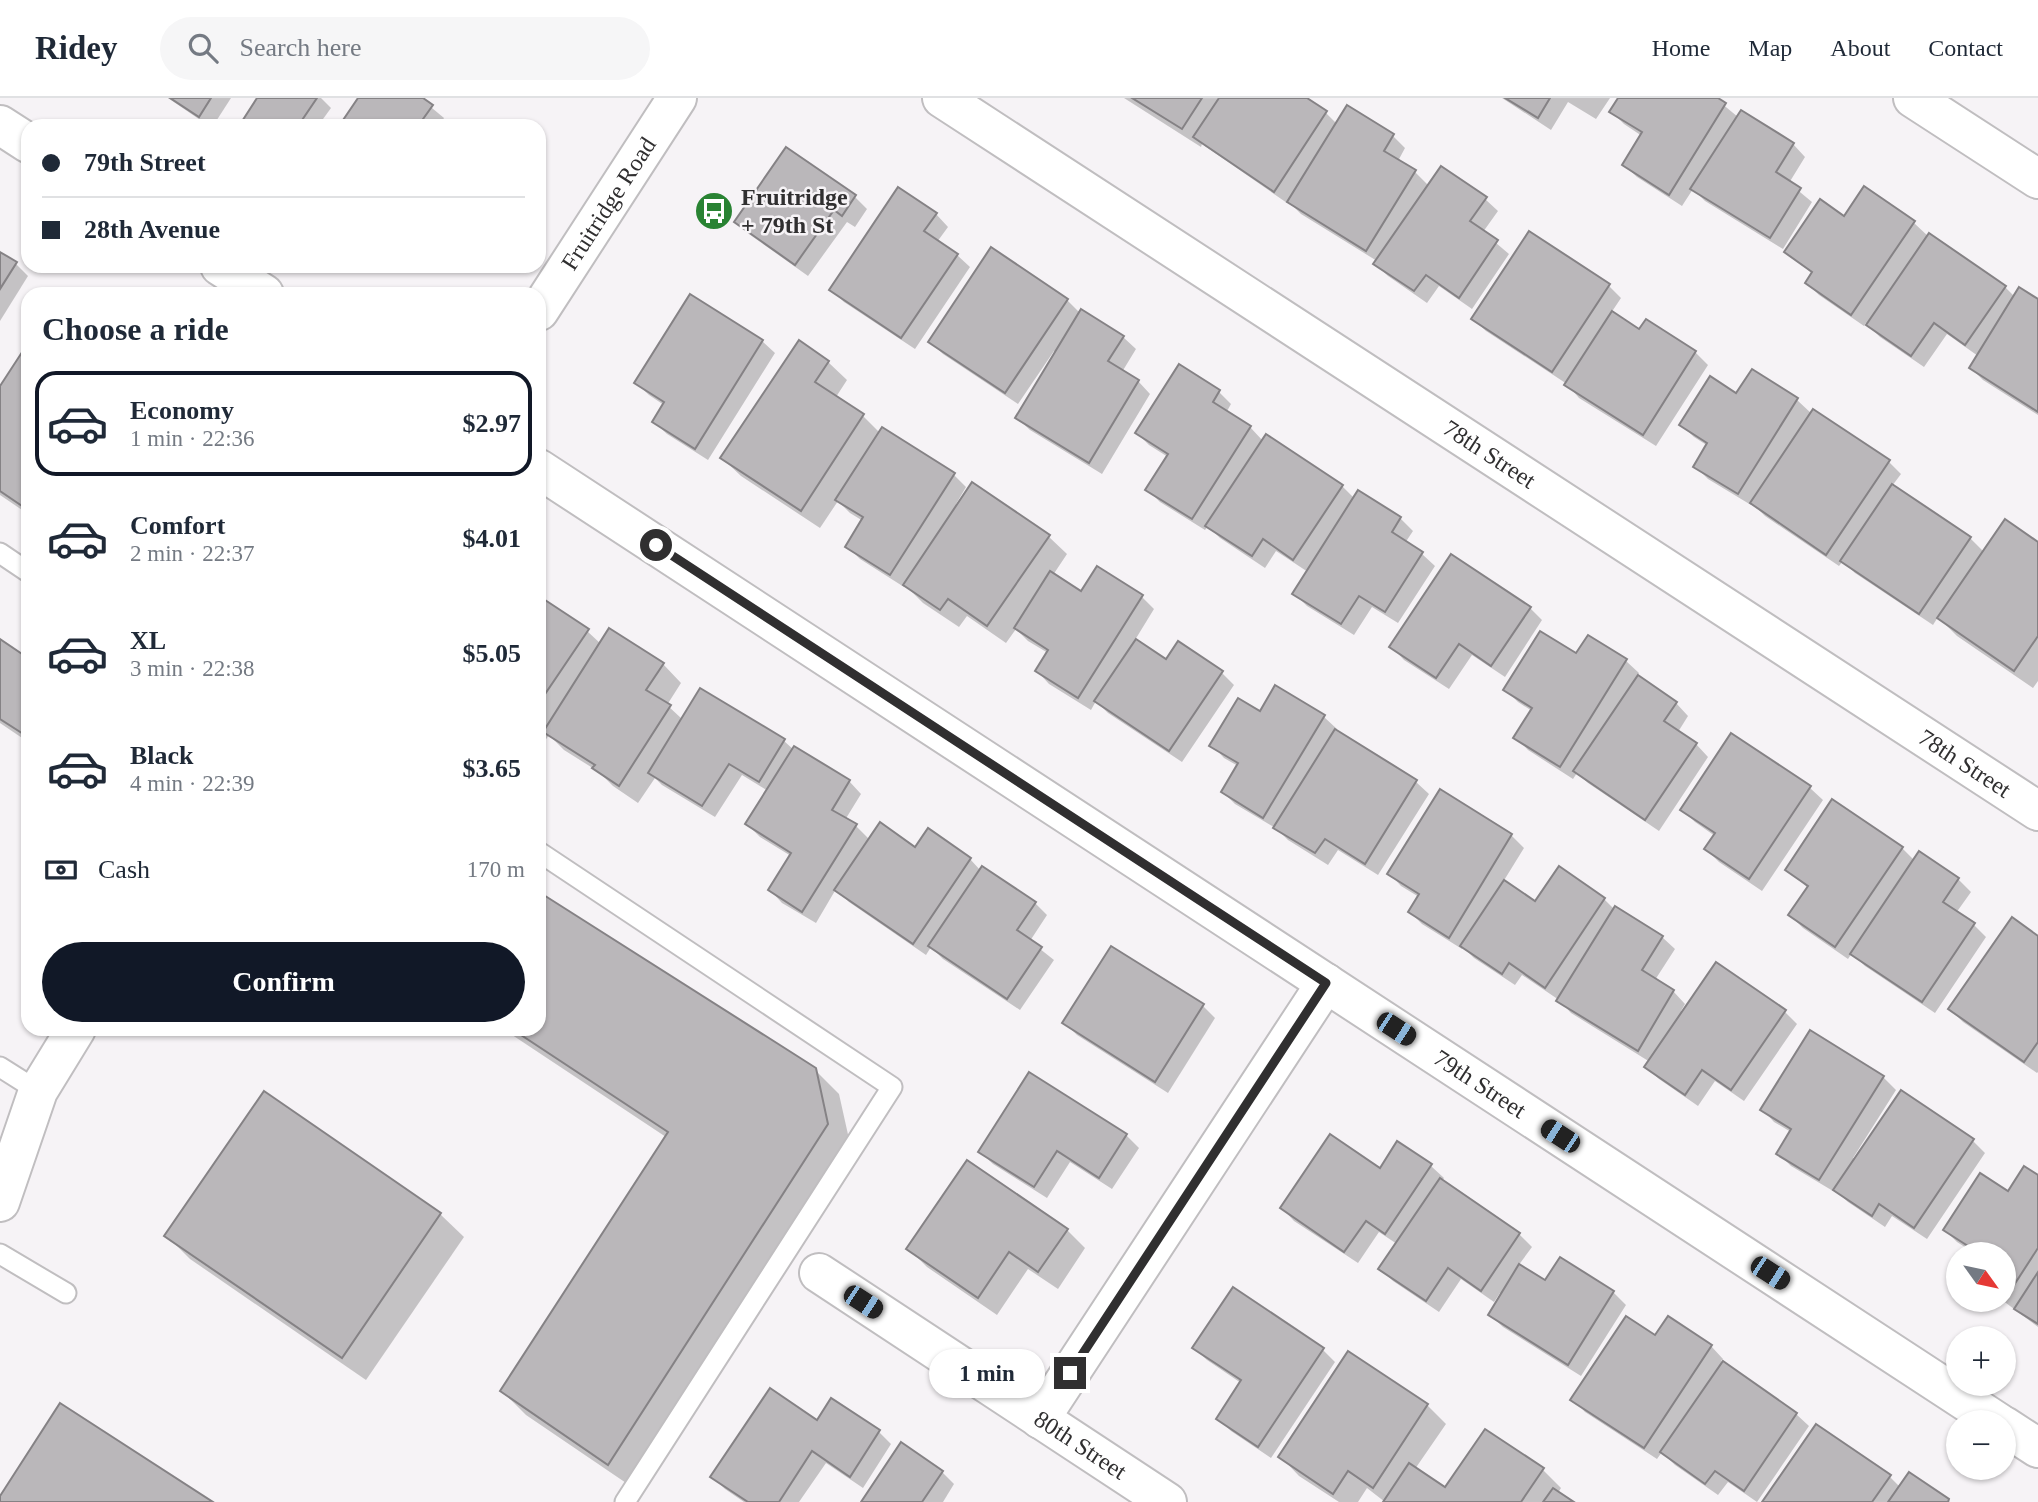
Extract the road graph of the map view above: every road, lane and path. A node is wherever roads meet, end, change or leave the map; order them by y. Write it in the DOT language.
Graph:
graph roads {
  1 [pos="677,98"];
  2 [pos="942,98"];
  3 [pos="1913,98"];
  4 [pos="0,125"];
  5 [pos="21,138"];
  6 [pos="2038,179"];
  7 [pos="231,273"];
  8 [pos="253,287"];
  9 [pos="546,300"];
  10 [pos="546,474"];
  11 [pos="0,553"];
  12 [pos="21,567"];
  13 [pos="2038,811"];
  14 [pos="546,857"];
  15 [pos="1326,983"];
  16 [pos="72,1036"];
  17 [pos="0,1067"];
  18 [pos="38,1091"];
  19 [pos="0,1128"];
  20 [pos="0,1202"];
  21 [pos="0,1254"];
  22 [pos="819,1273"];
  23 [pos="66,1293"];
  24 [pos="1979,1410"];
  25 [pos="1040,1419"];
  26 [pos="2016,1434"];
  27 [pos="2038,1448"];
  28 [pos="625,1502"];
  29 [pos="1167,1502"];
  1 -- 9 [label="street, Fruitridge Road"];
  2 -- 13 [label="street, 78th Street"];
  3 -- 6 [label="street"];
  4 -- 5 [label="street"];
  7 -- 8 [label="street"];
  10 -- 15 [label="street, 79th Street"];
  11 -- 12 [label="lane"];
  14 -- 28 [label="lane"];
  15 -- 24 [label="street, 79th Street"];
  15 -- 25 [label="street"];
  16 -- 18 [label="street"];
  17 -- 18 [label="lane"];
  18 -- 19 [label="street"];
  18 -- 20 [label="street"];
  21 -- 23 [label="lane"];
  22 -- 25 [label="street, 80th Street"];
  25 -- 29 [label="street, 80th Street"];
  26 -- 27 [label="street"];
}
